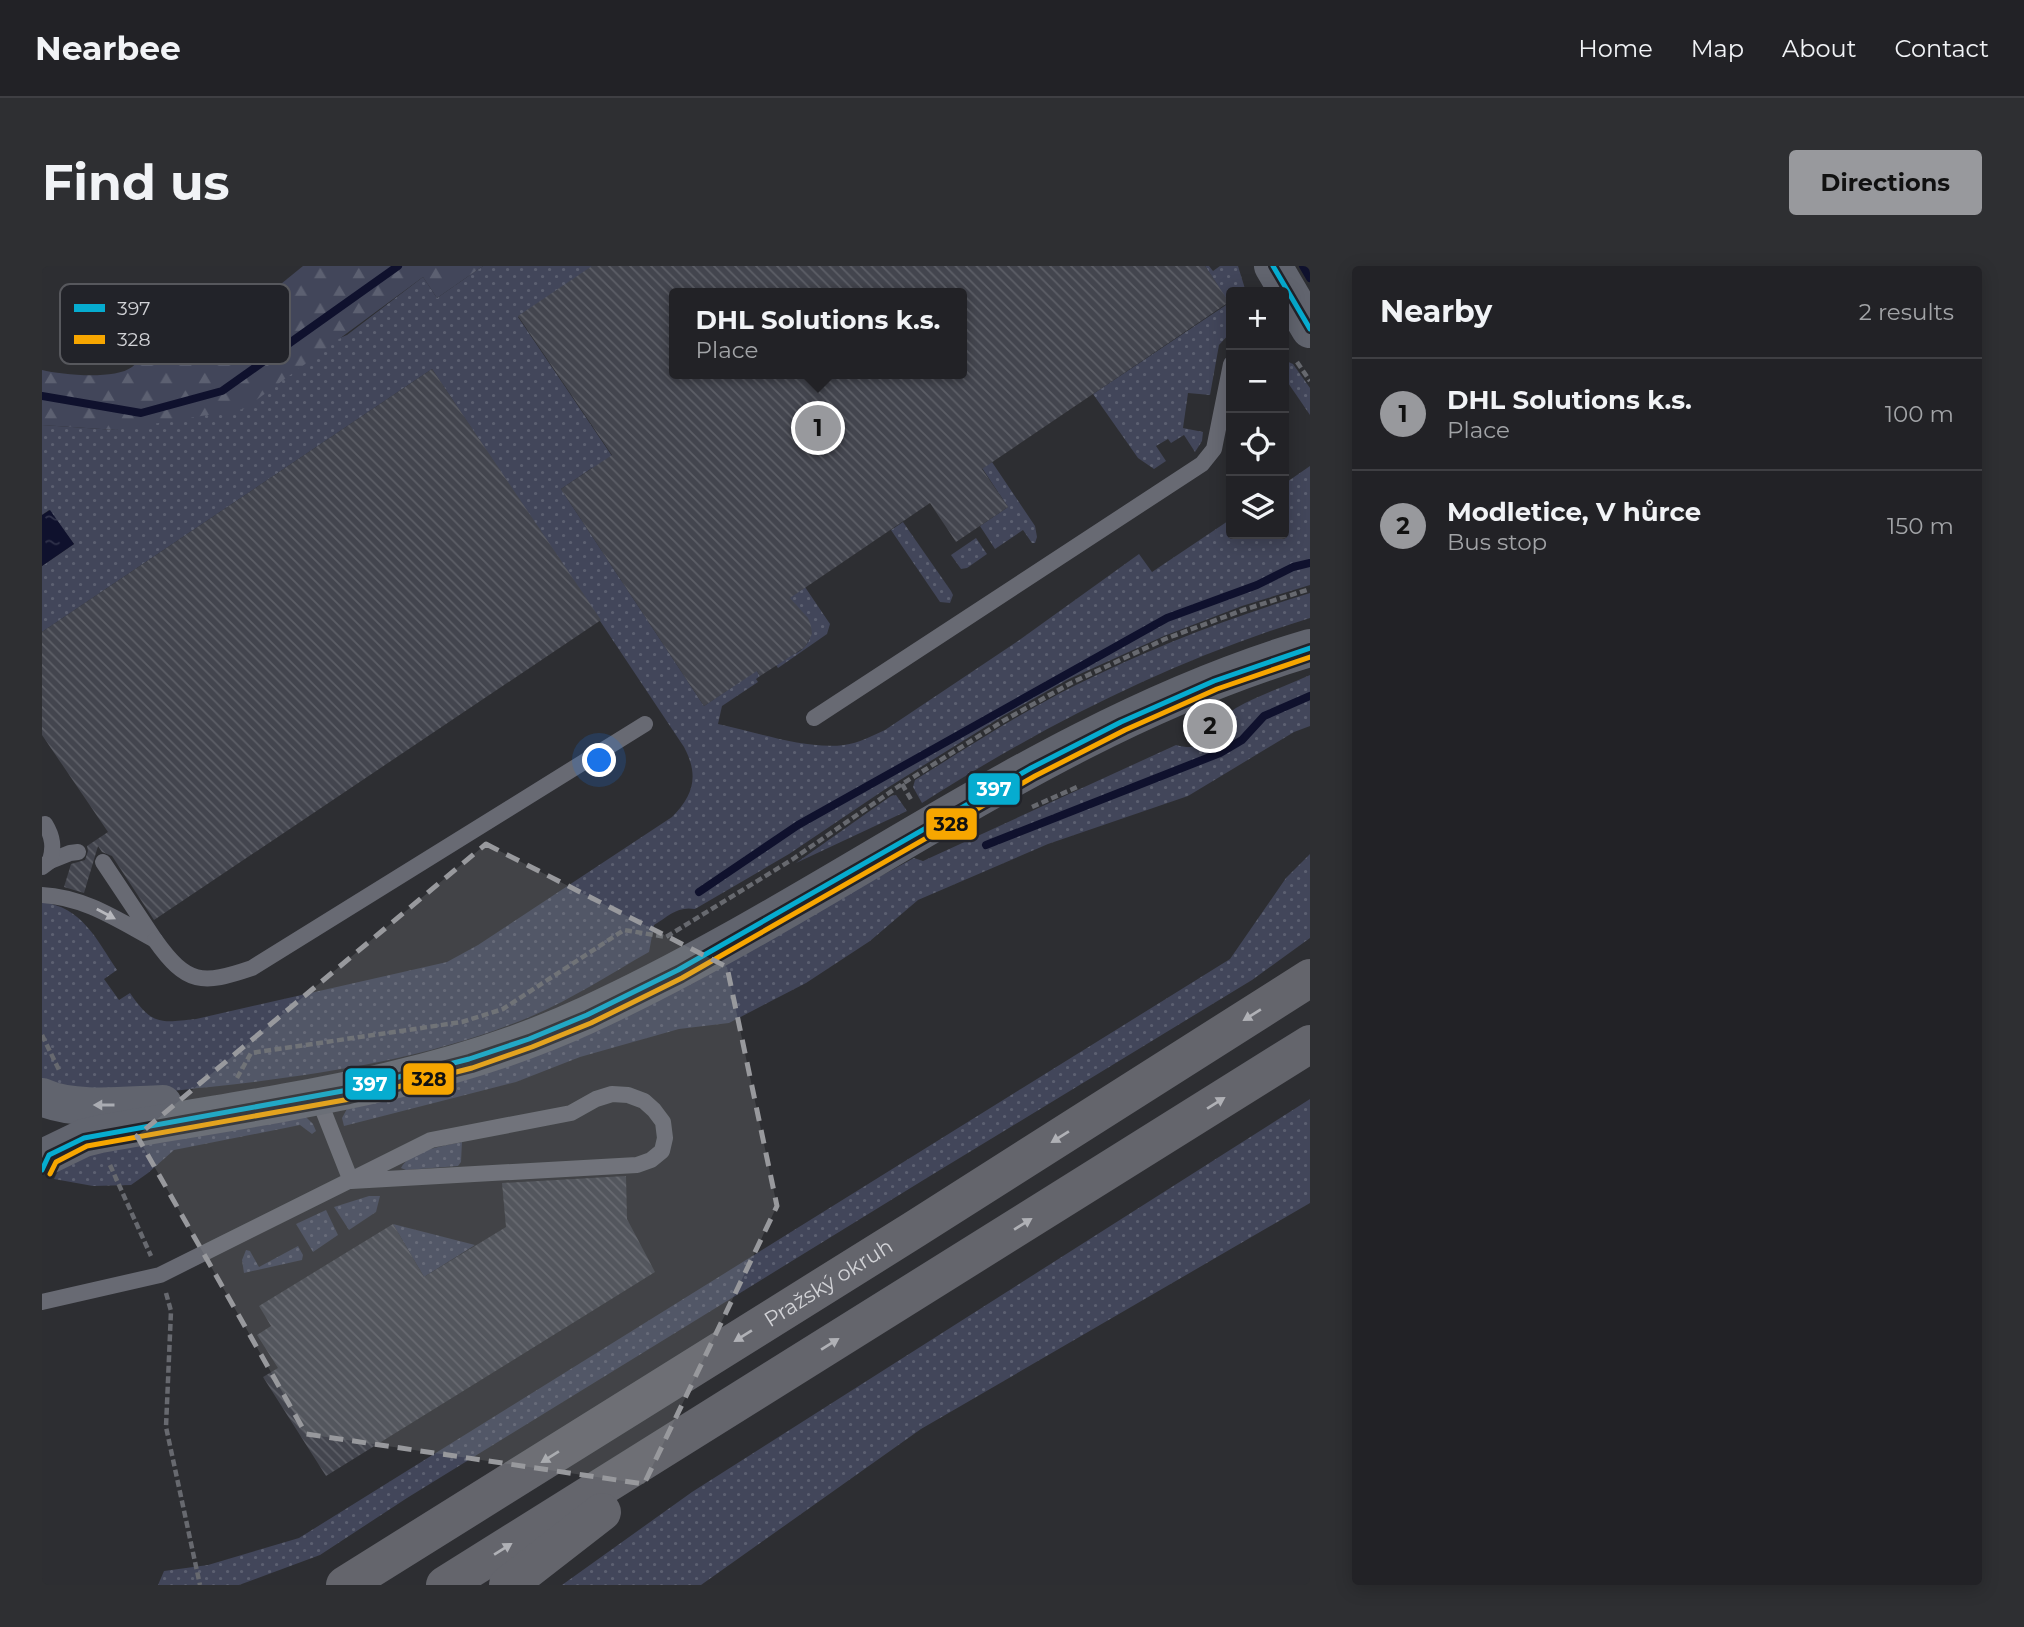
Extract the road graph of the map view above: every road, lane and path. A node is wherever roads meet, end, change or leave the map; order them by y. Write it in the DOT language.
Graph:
graph roads {
  1 [pos="1273,266"];
  2 [pos="1300,328"];
  3 [pos="1310,381"];
  4 [pos="1226,390"];
  5 [pos="1310,589"];
  6 [pos="1310,648"];
  7 [pos="814,718"];
  8 [pos="645,724"];
  9 [pos="902,784"];
  10 [pos="915,807"];
  11 [pos="45,824"];
  12 [pos="78,852"];
  13 [pos="103,862"];
  14 [pos="46,864"];
  15 [pos="42,895"];
  16 [pos="155,940"];
  17 [pos="1307,978"];
  18 [pos="1310,1044"];
  19 [pos="235,1080"];
  20 [pos="319,1095"];
  21 [pos="42,1097"];
  22 [pos="42,1104"];
  23 [pos="106,1156"];
  24 [pos="46,1162"];
  25 [pos="351,1181"];
  26 [pos="160,1275"];
  27 [pos="42,1302"];
  28 [pos="751,1394"];
  29 [pos="201,1585"];
  30 [pos="345,1585"];
  31 [pos="445,1585"];
  32 [pos="508,1585"];
  1 -- 2 [label="main road"];
  2 -- 3 [label="path"];
  4 -- 7 [label="lane"];
  5 -- 9 [label="path"];
  6 -- 20 [label="main road"];
  8 -- 16 [label="lane"];
  9 -- 10 [label="path"];
  9 -- 19 [label="path"];
  11 -- 14 [label="lane"];
  12 -- 14 [label="lane"];
  13 -- 16 [label="lane"];
  15 -- 16 [label="lane, one-way"];
  17 -- 30 [label="highway, Pražský okruh, one-way"];
  28 -- 18 [label="highway, one-way"];
  20 -- 21 [label="main road, one-way"];
  20 -- 24 [label="main road"];
  20 -- 25 [label="lane"];
  22 -- 24 [label="main road"];
  23 -- 26 [label="path"];
  25 -- 25 [label="lane"];
  25 -- 26 [label="lane"];
  26 -- 27 [label="lane"];
  26 -- 29 [label="path"];
  31 -- 28 [label="highway, one-way"];
  28 -- 32 [label="highway"];
}
